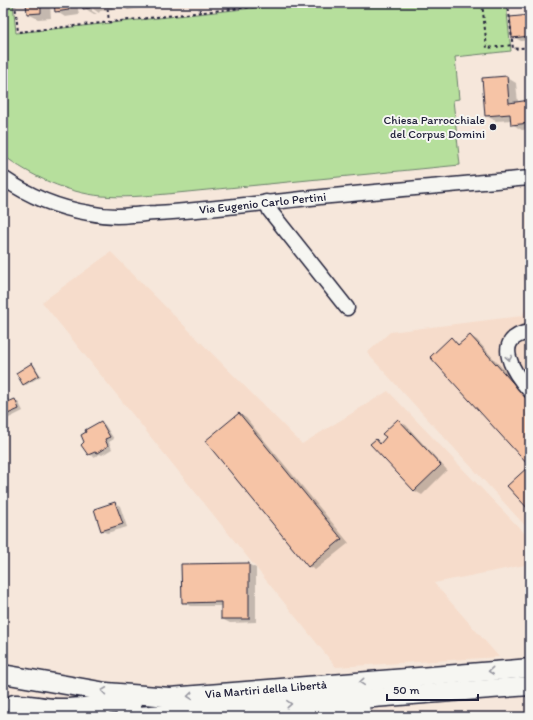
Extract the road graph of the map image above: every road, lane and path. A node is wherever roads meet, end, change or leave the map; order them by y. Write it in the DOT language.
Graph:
graph roads {
  1 [pos="15,3"];
  2 [pos="107,3"];
  3 [pos="199,3"];
  4 [pos="287,3"];
  5 [pos="482,3"];
  6 [pos="508,3"];
  7 [pos="200,12"];
  8 [pos="109,22"];
  9 [pos="512,45"];
  10 [pos="530,47"];
  11 [pos="3,178"];
  12 [pos="530,178"];
  13 [pos="266,202"];
  14 [pos="347,308"];
  15 [pos="530,332"];
  16 [pos="530,391"];
  17 [pos="530,668"];
  18 [pos="3,674"];
  19 [pos="530,686"];
  20 [pos="530,696"];
  21 [pos="170,697"];
  22 [pos="8,702"];
  23 [pos="30,717"];
  24 [pos="125,717"];
  25 [pos="288,717"];
  1 -- 8 [label="path"];
  2 -- 8 [label="path"];
  3 -- 7 [label="path"];
  4 -- 7 [label="path"];
  5 -- 9 [label="path"];
  6 -- 9 [label="path"];
  7 -- 8 [label="path"];
  9 -- 10 [label="path"];
  11 -- 13 [label="street, Via Eugenio Carlo Pertini"];
  12 -- 13 [label="street, Via Eugenio Carlo Pertini"];
  13 -- 14 [label="street"];
  15 -- 16 [label="street, one-way"];
  17 -- 21 [label="main road, Via Martiri della Libertà, one-way"];
  21 -- 18 [label="main road, Via Martiri della Libertà, one-way"];
  24 -- 19 [label="main road, Via Martiri della Libertà, one-way"];
  20 -- 25 [label="main road"];
  21 -- 22 [label="main road"];
  22 -- 23 [label="main road"];
}
